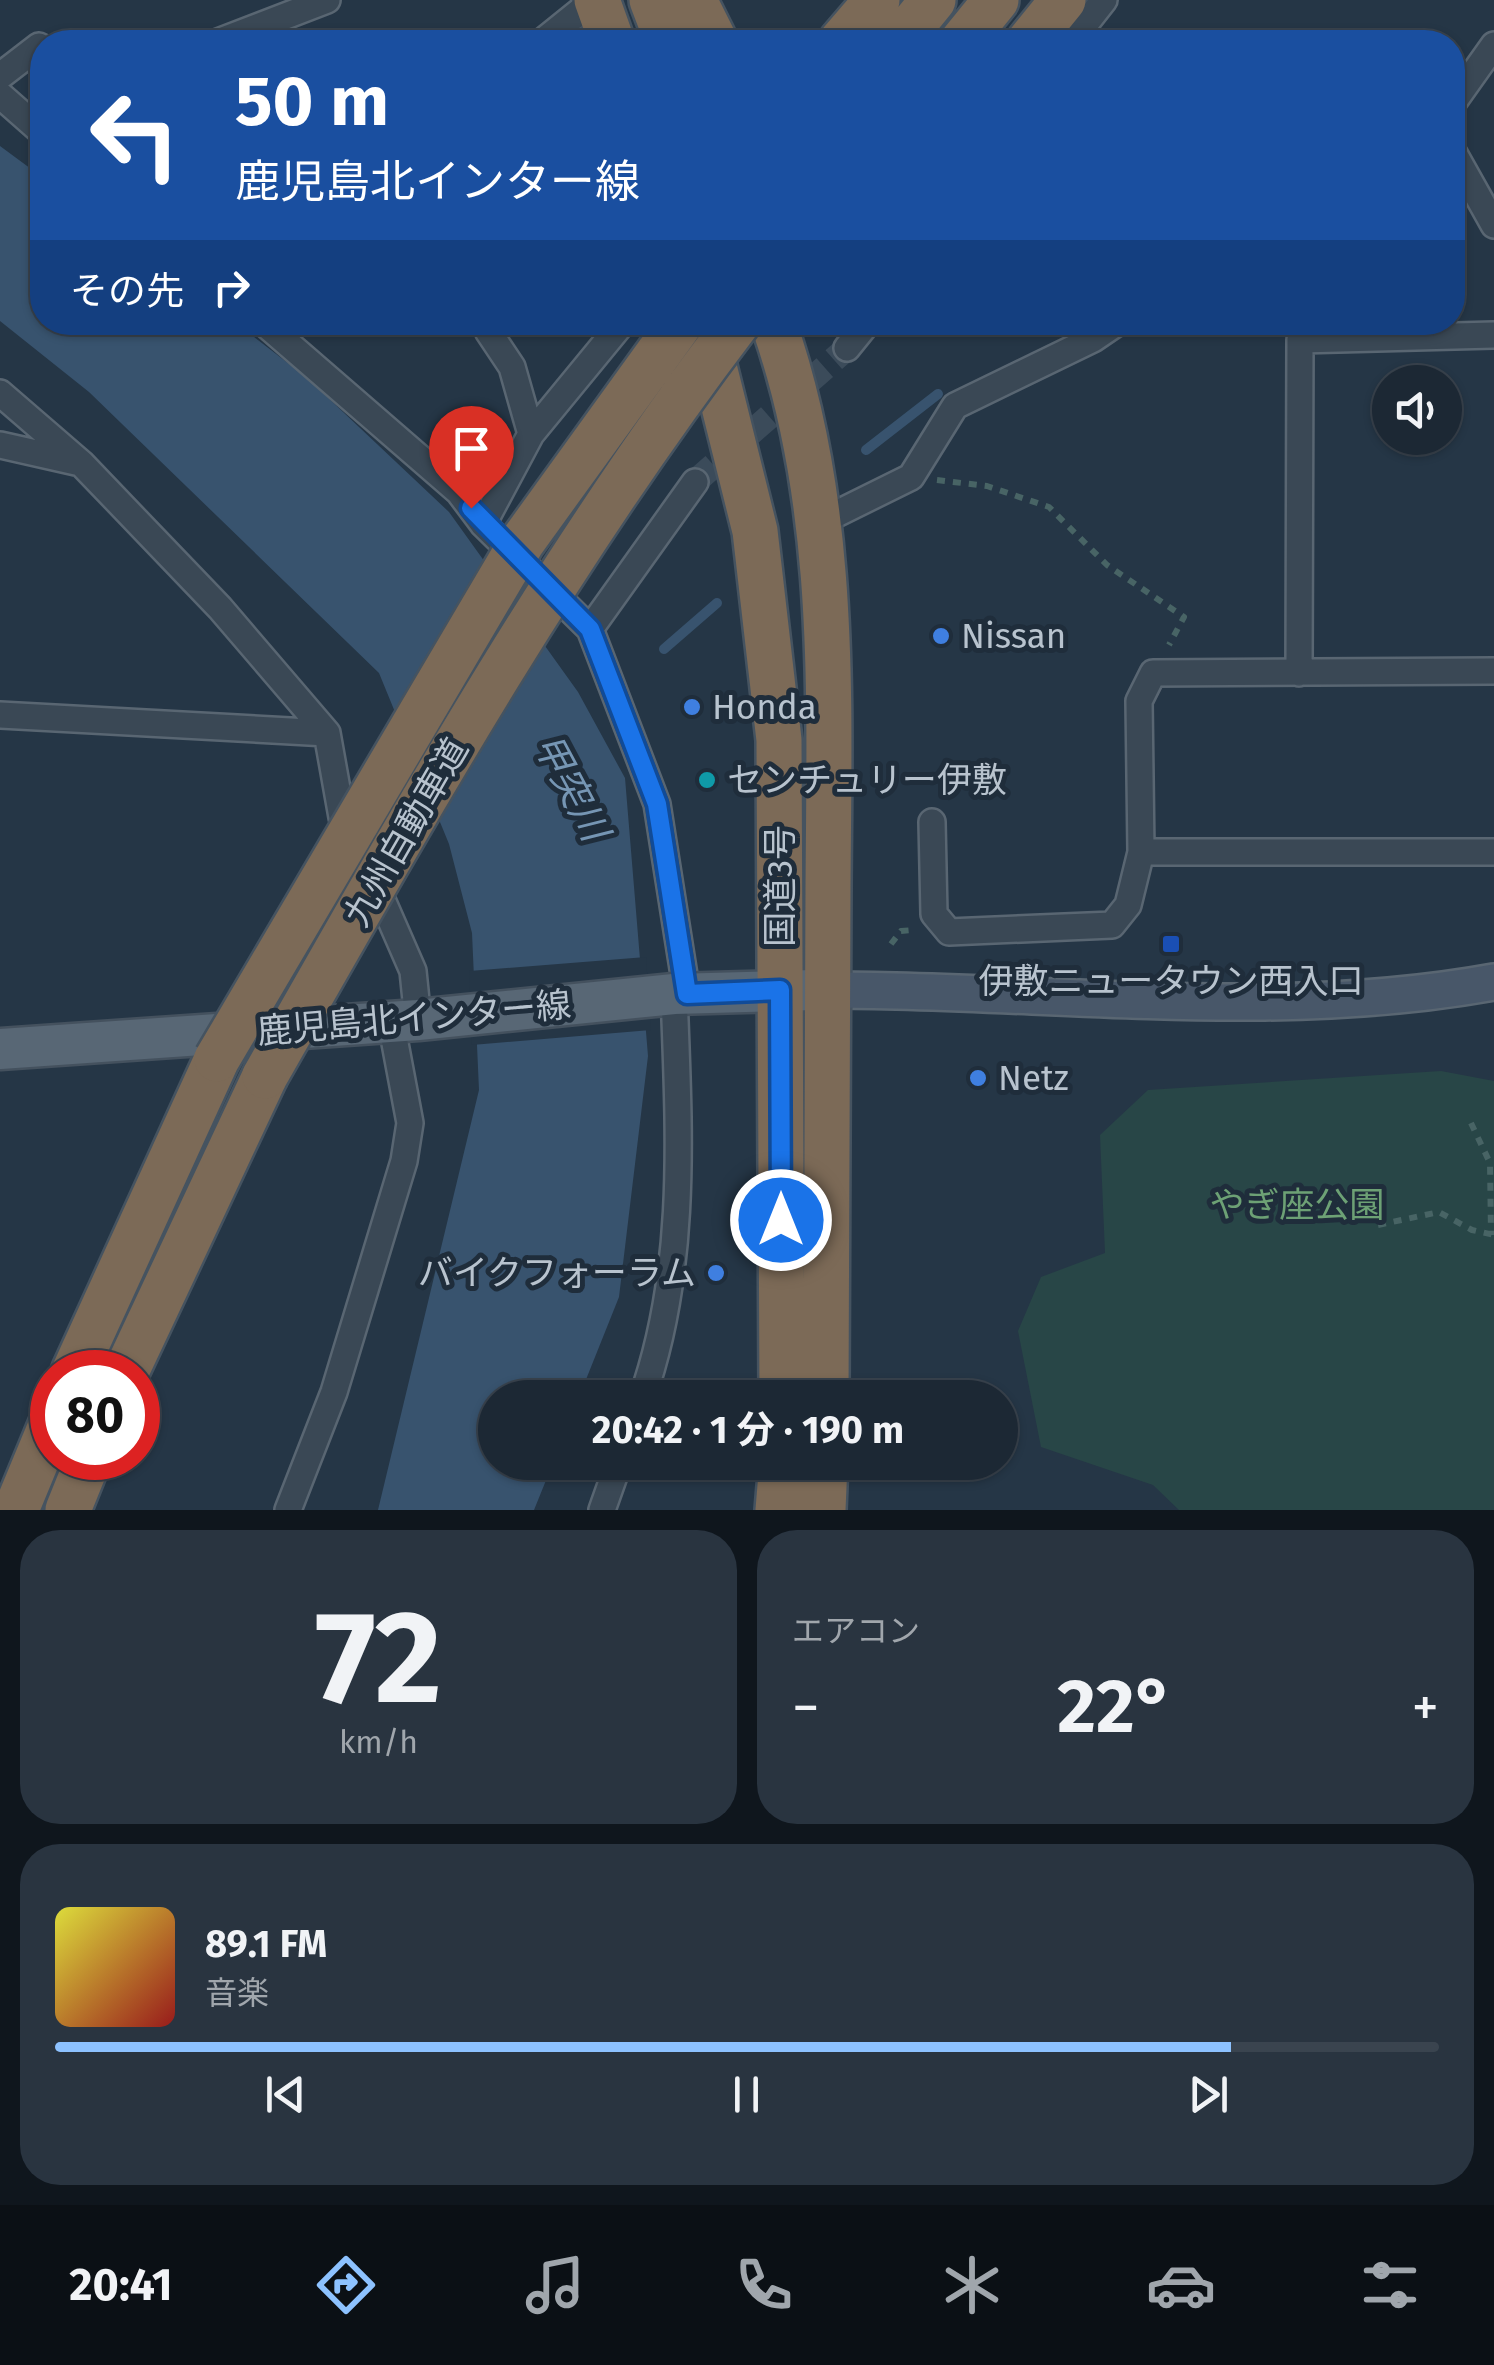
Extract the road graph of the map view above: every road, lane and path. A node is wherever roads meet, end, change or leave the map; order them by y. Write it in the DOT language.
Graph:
graph roads {
  1 [pos="327,0"];
  2 [pos="595,0"];
  3 [pos="652,0"];
  4 [pos="694,0"];
  5 [pos="877,0"];
  6 [pos="933,0"];
  7 [pos="996,0"];
  8 [pos="1064,0"];
  9 [pos="1104,0"];
  10 [pos="249,30"];
  11 [pos="557,30"];
  12 [pos="607,30"];
  13 [pos="663,30"];
  14 [pos="709,30"];
  15 [pos="851,30"];
  16 [pos="909,30"];
  17 [pos="972,30"];
  18 [pos="1039,30"];
  19 [pos="1080,30"];
  20 [pos="1494,44"];
  21 [pos="30,53"];
  22 [pos="0,76"];
  23 [pos="1465,85"];
  24 [pos="0,95"];
  25 [pos="30,121"];
  26 [pos="1465,173"];
  27 [pos="1494,225"];
  28 [pos="278,335"];
  29 [pos="490,335"];
  30 [pos="611,335"];
  31 [pos="729,335"];
  32 [pos="731,335"];
  33 [pos="739,335"];
  34 [pos="742,335"];
  35 [pos="858,335"];
  36 [pos="1083,335"];
  37 [pos="1494,335"];
  38 [pos="847,348"];
  39 [pos="0,393"];
  40 [pos="531,434"];
  41 [pos="0,445"];
  42 [pos="81,464"];
  43 [pos="911,477"];
  44 [pos="696,482"];
  45 [pos="483,524"];
  46 [pos="818,524"];
  47 [pos="590,629"];
  48 [pos="1494,671"];
  49 [pos="1153,673"];
  50 [pos="1300,673"];
  51 [pos="0,715"];
  52 [pos="327,733"];
  53 [pos="932,822"];
  54 [pos="1141,852"];
  55 [pos="1494,852"];
  56 [pos="1494,982"];
  57 [pos="780,990"];
  58 [pos="828,990"];
  59 [pos="681,994"];
  60 [pos="404,1021"];
  61 [pos="0,1049"];
  62 [pos="1470,1123"];
  63 [pos="1492,1162"];
  64 [pos="1378,1225"];
  65 [pos="1492,1235"];
  66 [pos="84,1350"];
  67 [pos="136,1350"];
  68 [pos="648,1380"];
  69 [pos="782,1380"];
  70 [pos="826,1380"];
  71 [pos="30,1476"];
  72 [pos="80,1480"];
  73 [pos="613,1480"];
  74 [pos="780,1480"];
  75 [pos="824,1480"];
  76 [pos="16,1510"];
  77 [pos="68,1510"];
  78 [pos="288,1510"];
  79 [pos="602,1510"];
  80 [pos="778,1510"];
  81 [pos="823,1510"];
  1 -- 10 [label="street"];
  2 -- 11 [label="street"];
  2 -- 12 [label="highway"];
  3 -- 13 [label="highway"];
  4 -- 14 [label="highway"];
  5 -- 15 [label="highway"];
  6 -- 16 [label="highway"];
  7 -- 17 [label="highway"];
  8 -- 18 [label="highway"];
  9 -- 19 [label="street"];
  20 -- 23 [label="street"];
  21 -- 22 [label="street"];
  24 -- 25 [label="street"];
  26 -- 27 [label="street"];
  28 -- 45 [label="street"];
  29 -- 40 [label="street"];
  30 -- 40 [label="street"];
  31 -- 66 [label="highway, 九州自動車道, bridge"];
  32 -- 67 [label="highway, 九州自動車道, bridge"];
  33 -- 57 [label="highway, 国道3号"];
  34 -- 46 [label="highway, 国道3号"];
  35 -- 38 [label="street"];
  36 -- 43 [label="street"];
  37 -- 50 [label="street"];
  39 -- 42 [label="street"];
  40 -- 45 [label="street"];
  41 -- 42 [label="street"];
  42 -- 52 [label="street"];
  43 -- 46 [label="street"];
  43 -- 49 [label="path"];
  44 -- 47 [label="street"];
  45 -- 47 [label="street"];
  46 -- 58 [label="highway, 国道3号"];
  47 -- 59 [label="street"];
  48 -- 50 [label="street"];
  49 -- 50 [label="street"];
  49 -- 54 [label="street"];
  51 -- 52 [label="street"];
  52 -- 60 [label="street"];
  53 -- 54 [label="street"];
  54 -- 55 [label="street"];
  56 -- 58 [label="street"];
  57 -- 58 [label="main road, 鹿児島北インター線"];
  57 -- 59 [label="main road, 鹿児島北インター線"];
  57 -- 69 [label="highway, 国道3号"];
  58 -- 70 [label="highway, 国道3号"];
  59 -- 60 [label="main road, 鹿児島北インター線"];
  59 -- 68 [label="street"];
  60 -- 61 [label="main road, 鹿児島北インター線"];
  60 -- 78 [label="street"];
  62 -- 63 [label="path"];
  63 -- 65 [label="path"];
  64 -- 65 [label="path"];
  71 -- 76 [label="highway"];
  72 -- 77 [label="highway"];
  73 -- 79 [label="street"];
  74 -- 80 [label="highway"];
  75 -- 81 [label="highway"];
}
